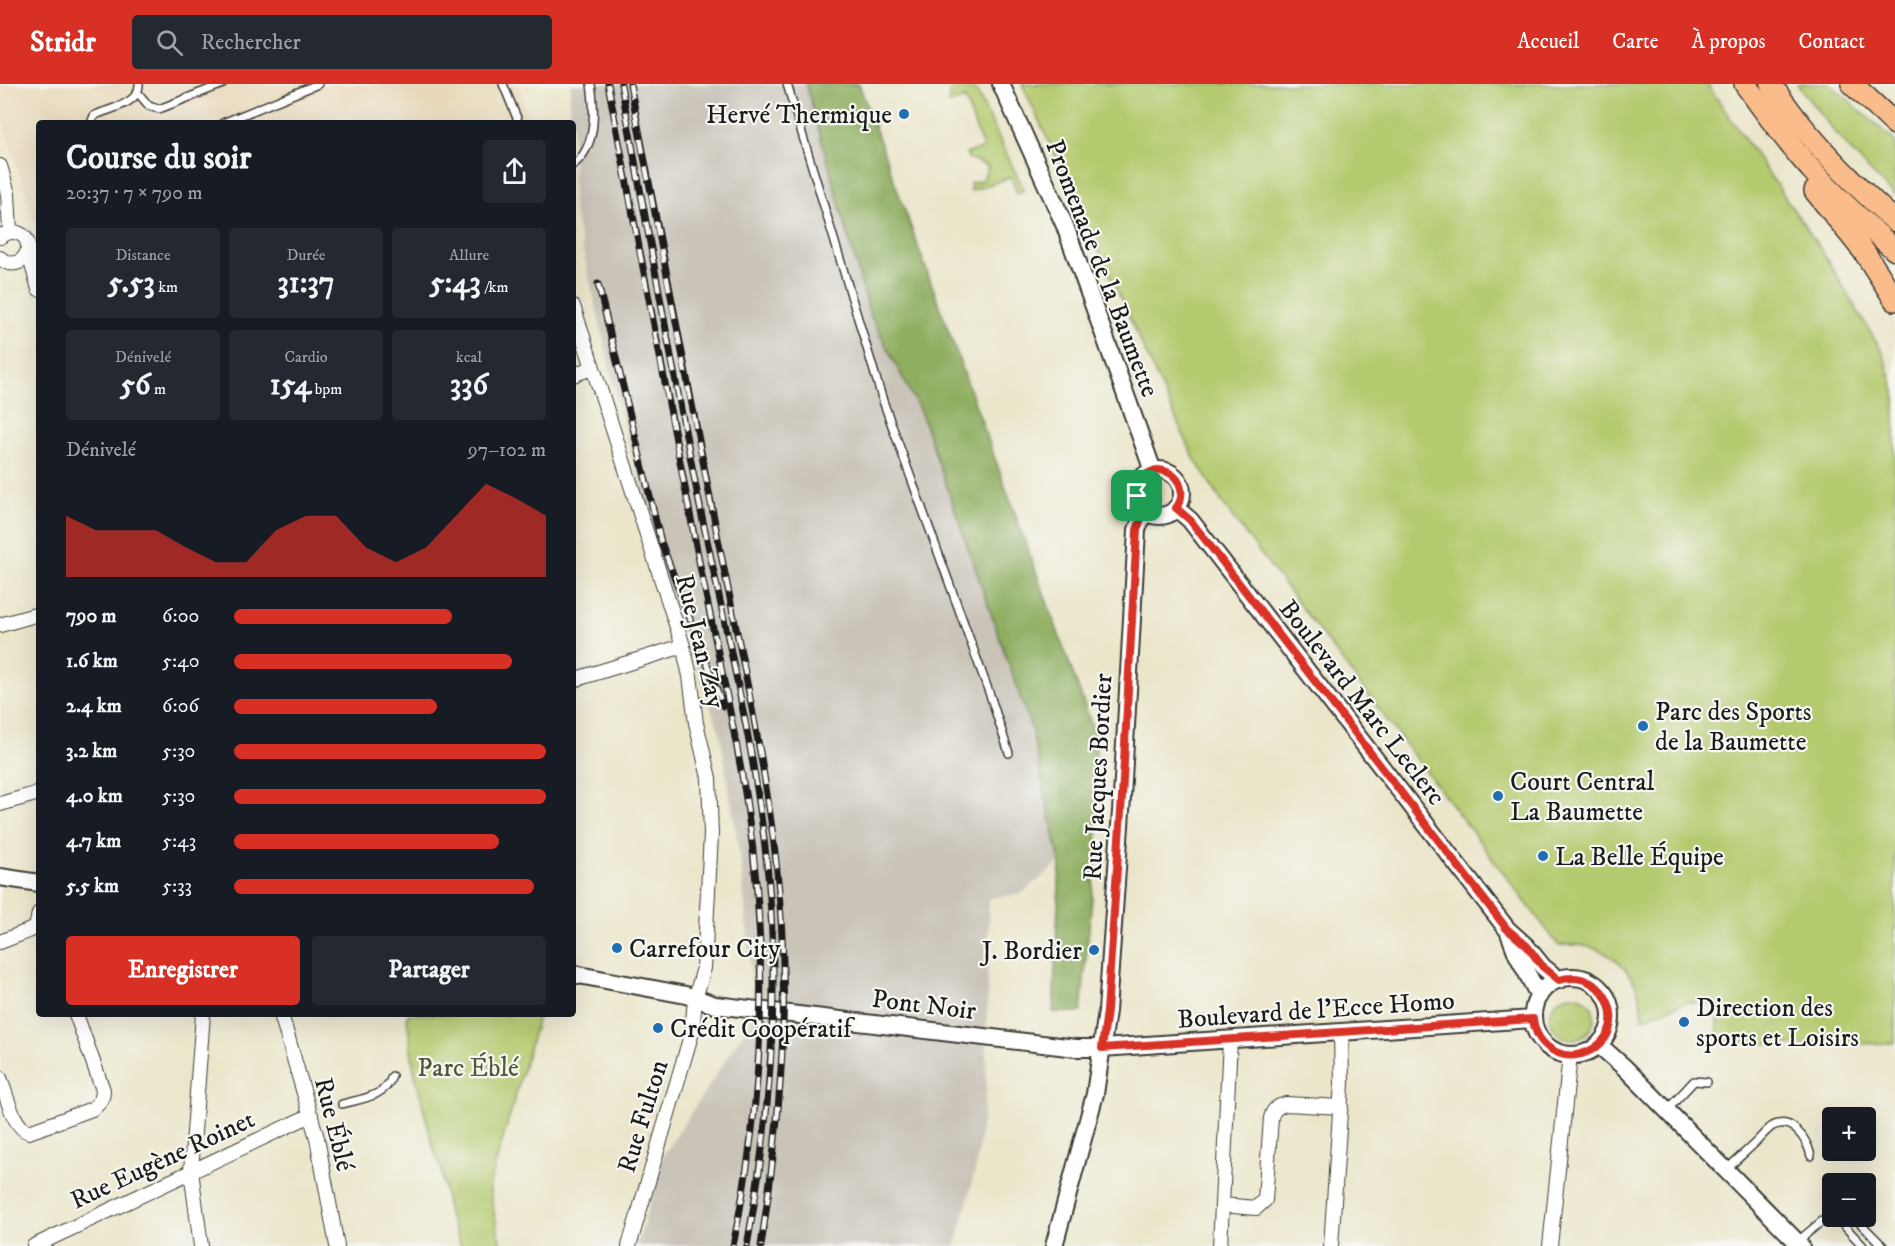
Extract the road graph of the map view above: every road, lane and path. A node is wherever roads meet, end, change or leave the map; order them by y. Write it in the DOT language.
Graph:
graph roads {
  1 [pos="140,84"];
  2 [pos="223,84"];
  3 [pos="318,84"];
  4 [pos="502,84"];
  5 [pos="591,84"];
  6 [pos="787,84"];
  7 [pos="1001,84"];
  8 [pos="1745,84"];
  9 [pos="1771,84"];
  10 [pos="1852,84"];
  11 [pos="138,93"];
  12 [pos="92,120"];
  13 [pos="230,120"];
  14 [pos="518,120"];
  15 [pos="1895,124"];
  16 [pos="1776,128"];
  17 [pos="576,161"];
  18 [pos="0,166"];
  19 [pos="1895,221"];
  20 [pos="5,234"];
  21 [pos="1895,250"];
  22 [pos="28,251"];
  23 [pos="1,262"];
  24 [pos="36,279"];
  25 [pos="1895,300"];
  26 [pos="576,316"];
  27 [pos="592,368"];
  28 [pos="576,374"];
  29 [pos="1153,471"];
  30 [pos="1176,508"];
  31 [pos="1144,510"];
  32 [pos="36,615"];
  33 [pos="0,625"];
  34 [pos="683,646"];
  35 [pos="576,679"];
  36 [pos="1009,753"];
  37 [pos="36,794"];
  38 [pos="0,804"];
  39 [pos="0,877"];
  40 [pos="36,883"];
  41 [pos="1507,929"];
  42 [pos="36,930"];
  43 [pos="0,942"];
  44 [pos="576,975"];
  45 [pos="1559,980"];
  46 [pos="1539,996"];
  47 [pos="695,999"];
  48 [pos="77,1017"];
  49 [pos="203,1017"];
  50 [pos="282,1017"];
  51 [pos="1533,1019"];
  52 [pos="1341,1032"];
  53 [pos="1230,1040"];
  54 [pos="1599,1045"];
  55 [pos="1102,1048"];
  56 [pos="1570,1055"];
  57 [pos="392,1076"];
  58 [pos="0,1078"];
  59 [pos="1707,1082"];
  60 [pos="342,1104"];
  61 [pos="1341,1107"];
  62 [pos="1667,1110"];
  63 [pos="314,1113"];
  64 [pos="1811,1156"];
  65 [pos="1725,1170"];
  66 [pos="191,1171"];
  67 [pos="1222,1205"];
  68 [pos="1822,1221"];
  69 [pos="1845,1227"];
  70 [pos="1864,1227"];
  71 [pos="1799,1244"];
  72 [pos="34,1246"];
  73 [pos="201,1246"];
  74 [pos="337,1246"];
  75 [pos="629,1246"];
  76 [pos="1054,1246"];
  77 [pos="1220,1246"];
  78 [pos="1331,1246"];
  79 [pos="1550,1246"];
  80 [pos="1863,1246"];
  81 [pos="1883,1246"];
  1 -- 11 [label="lane"];
  2 -- 11 [label="lane"];
  3 -- 13 [label="lane"];
  4 -- 14 [label="lane"];
  5 -- 17 [label="lane"];
  6 -- 36 [label="lane"];
  7 -- 29 [label="street, Promenade de la Baumette"];
  8 -- 16 [label="highway"];
  9 -- 19 [label="highway"];
  10 -- 15 [label="highway"];
  11 -- 12 [label="lane"];
  16 -- 21 [label="highway"];
  16 -- 25 [label="highway"];
  18 -- 20 [label="street"];
  20 -- 22 [label="street"];
  22 -- 23 [label="street"];
  22 -- 24 [label="street"];
  26 -- 27 [label="street, Rue Jean Zay"];
  27 -- 28 [label="street"];
  27 -- 34 [label="street, Rue Jean Zay"];
  29 -- 30 [label="street"];
  29 -- 31 [label="street"];
  30 -- 31 [label="street"];
  30 -- 41 [label="street, Boulevard Marc Leclerc"];
  31 -- 55 [label="street, Rue Jacques Bordier"];
  32 -- 33 [label="street"];
  34 -- 35 [label="street"];
  34 -- 47 [label="street, Rue Jean Zay"];
  37 -- 38 [label="street"];
  39 -- 40 [label="street"];
  41 -- 45 [label="street, Boulevard Marc Leclerc"];
  41 -- 46 [label="street, Boulevard Marc Leclerc"];
  42 -- 43 [label="street"];
  44 -- 47 [label="street, Pont Noir"];
  45 -- 46 [label="street"];
  45 -- 54 [label="street"];
  46 -- 51 [label="street"];
  47 -- 55 [label="street, Pont Noir"];
  47 -- 75 [label="street, Rue Fulton"];
  48 -- 58 [label="street"];
  49 -- 66 [label="street"];
  50 -- 63 [label="street, Rue Éblé"];
  51 -- 52 [label="street, Boulevard de l'Ecce Homo"];
  51 -- 56 [label="street"];
  52 -- 53 [label="street, Boulevard de l'Ecce Homo"];
  52 -- 61 [label="street"];
  53 -- 55 [label="street, Boulevard de l'Ecce Homo"];
  53 -- 67 [label="street"];
  54 -- 56 [label="street"];
  54 -- 62 [label="street"];
  55 -- 76 [label="street, Rue Jacques Bordier"];
  56 -- 79 [label="street"];
  57 -- 60 [label="lane"];
  59 -- 62 [label="lane"];
  61 -- 67 [label="street"];
  61 -- 78 [label="street"];
  62 -- 65 [label="street"];
  63 -- 66 [label="street, Rue Eugène Roinet"];
  63 -- 74 [label="street, Rue Éblé"];
  64 -- 65 [label="lane"];
  65 -- 71 [label="street"];
  66 -- 72 [label="street, Rue Eugène Roinet"];
  66 -- 73 [label="street"];
  67 -- 77 [label="street"];
  68 -- 71 [label="lane"];
  69 -- 80 [label="lane"];
  70 -- 81 [label="lane"];
}
